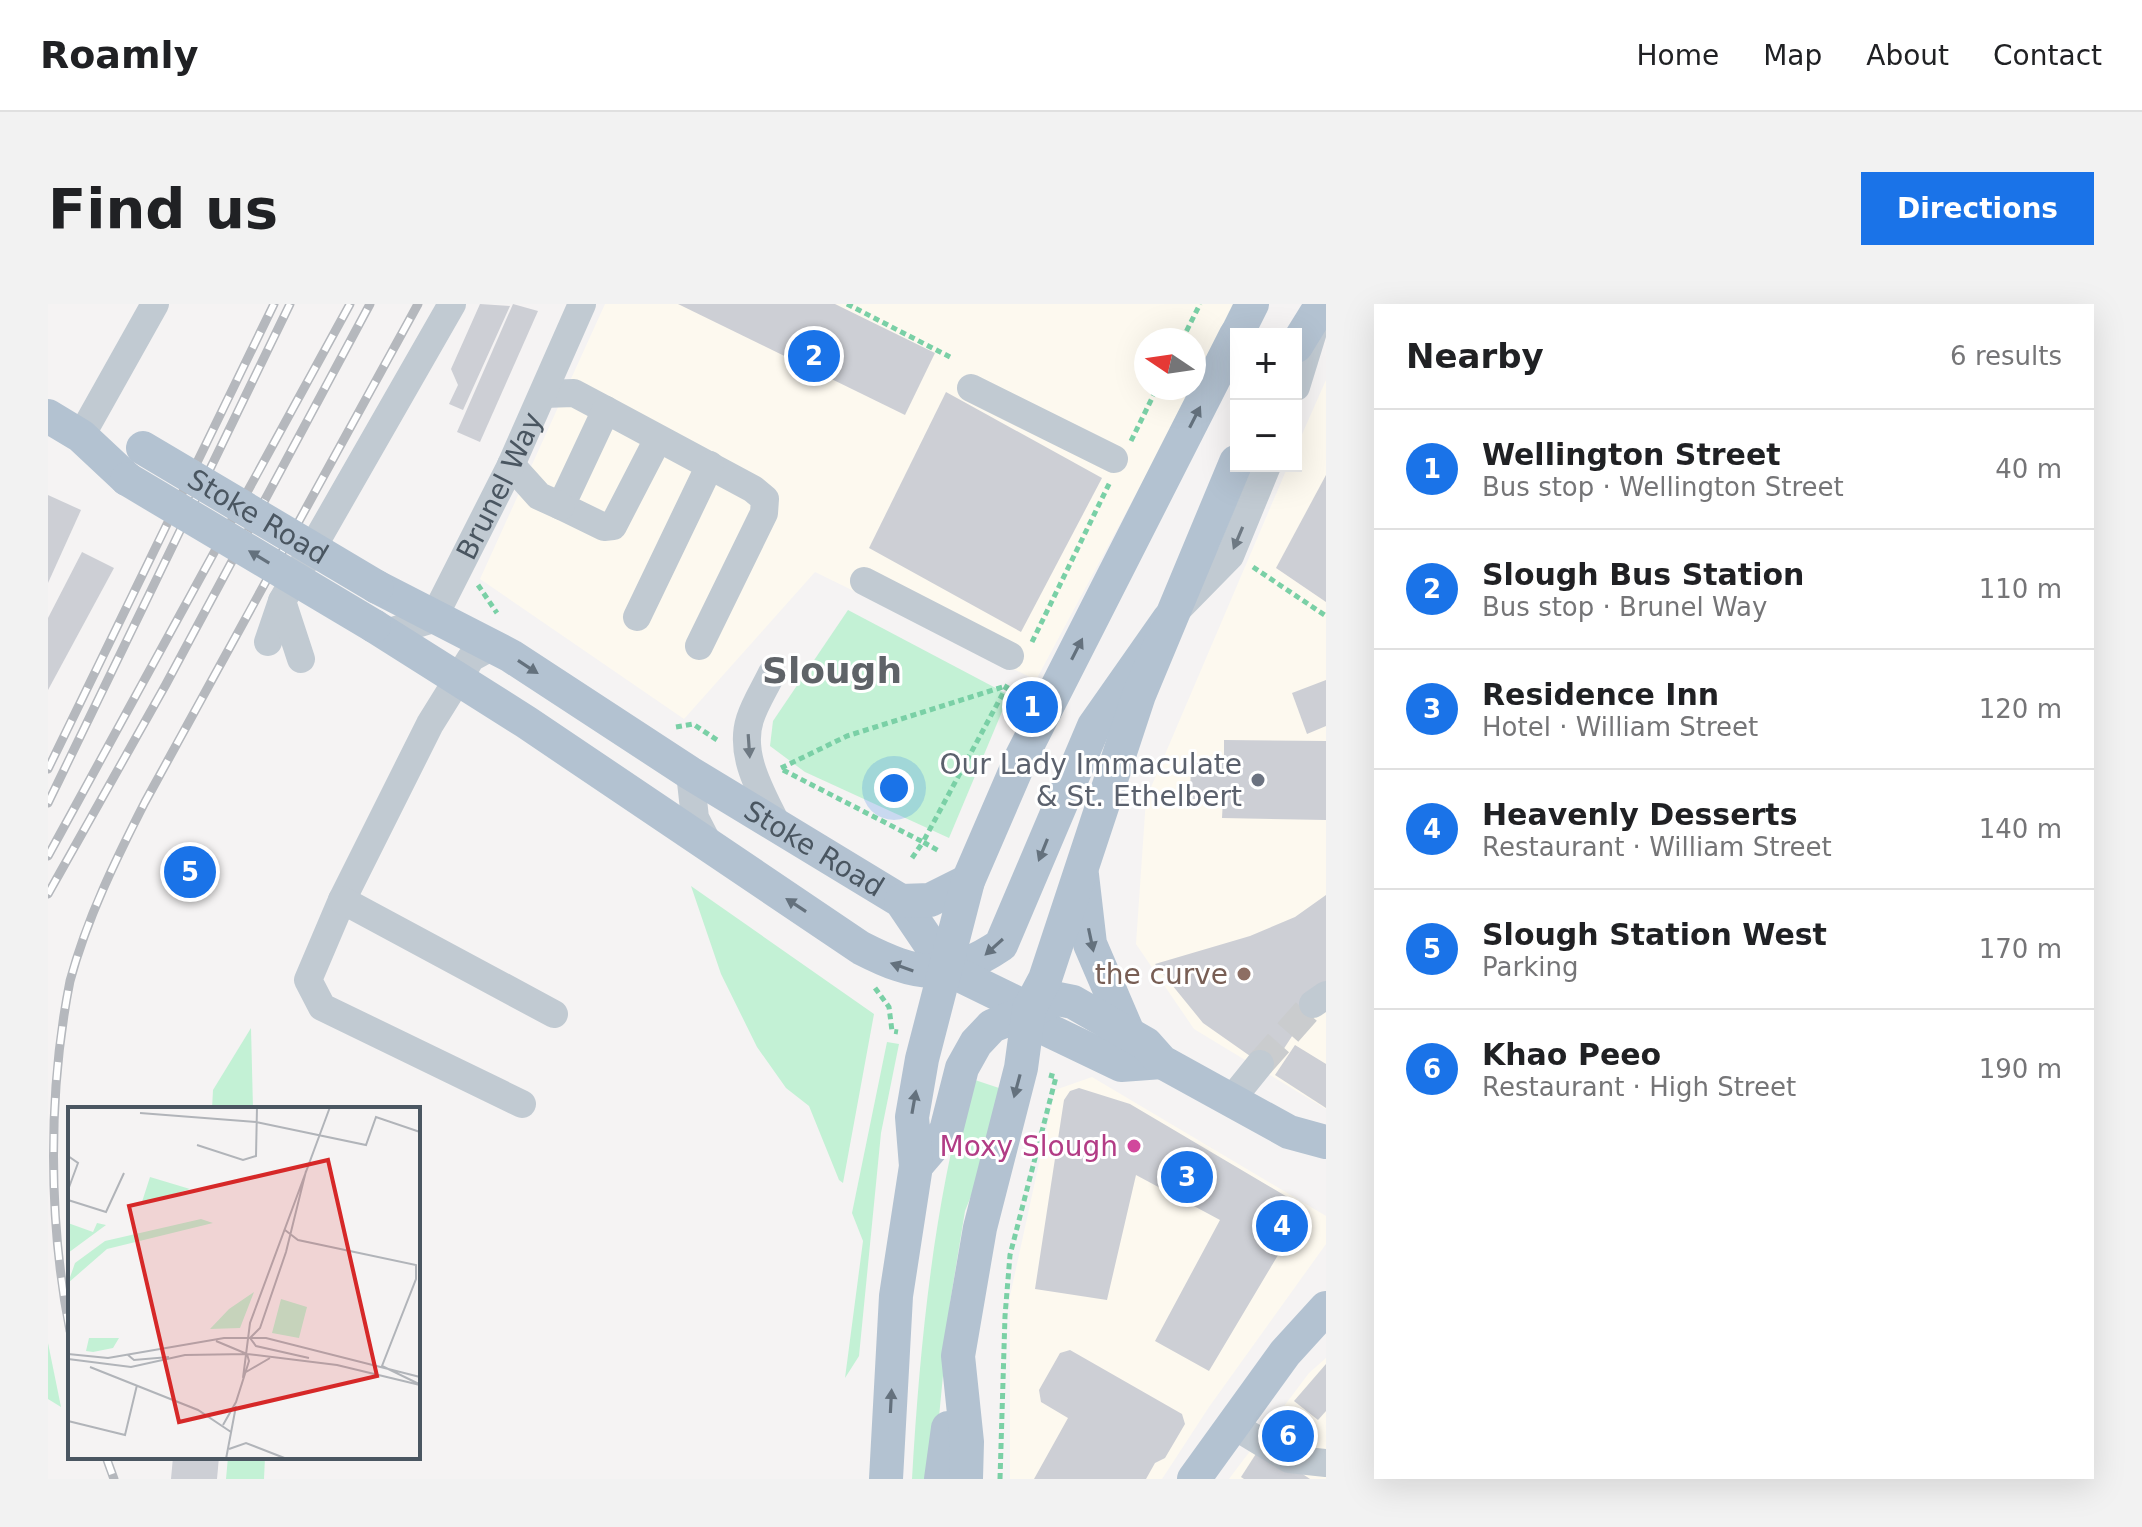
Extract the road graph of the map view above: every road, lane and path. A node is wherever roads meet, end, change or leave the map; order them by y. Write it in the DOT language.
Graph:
graph roads {
  1 [pos="155,304"];
  2 [pos="452,304"];
  3 [pos="582,304"];
  4 [pos="847,304"];
  5 [pos="1200,304"];
  6 [pos="1252,304"];
  7 [pos="1320,308"];
  8 [pos="1188,328"];
  9 [pos="1240,328"];
  10 [pos="1302,336"];
  11 [pos="1230,347"];
  12 [pos="950,357"];
  13 [pos="1302,367"];
  14 [pos="971,388"];
  15 [pos="543,394"];
  16 [pos="1151,400"];
  17 [pos="606,410"];
  18 [pos="48,416"];
  19 [pos="81,436"];
  20 [pos="658,439"];
  21 [pos="1118,461"];
  22 [pos="511,465"];
  23 [pos="710,465"];
  24 [pos="1232,472"];
  25 [pos="1265,472"];
  26 [pos="561,506"];
  27 [pos="1242,560"];
  28 [pos="864,581"];
  29 [pos="476,582"];
  30 [pos="282,601"];
  31 [pos="1326,616"];
  32 [pos="637,617"];
  33 [pos="433,619"];
  34 [pos="1169,619"];
  35 [pos="380,629"];
  36 [pos="496,632"];
  37 [pos="268,642"];
  38 [pos="699,646"];
  39 [pos="301,659"];
  40 [pos="1017,660"];
  41 [pos="772,673"];
  42 [pos="458,679"];
  43 [pos="1007,686"];
  44 [pos="776,762"];
  45 [pos="783,770"];
  46 [pos="690,773"];
  47 [pos="778,827"];
  48 [pos="923,842"];
  49 [pos="713,851"];
  50 [pos="939,851"];
  51 [pos="912,858"];
  52 [pos="1081,863"];
  53 [pos="968,881"];
  54 [pos="342,900"];
  55 [pos="901,901"];
  56 [pos="947,969"];
  57 [pos="1029,1009"];
  58 [pos="554,1014"];
  59 [pos="1129,1035"];
  60 [pos="1162,1062"];
  61 [pos="1260,1064"];
  62 [pos="1042,1072"];
  63 [pos="1231,1100"];
  64 [pos="522,1104"];
  65 [pos="1289,1132"];
  66 [pos="1326,1142"];
  67 [pos="1326,1165"];
  68 [pos="916,1166"];
  69 [pos="1326,1308"];
  70 [pos="958,1356"];
  71 [pos="1233,1425"];
  72 [pos="1326,1463"];
  73 [pos="886,1479"];
  74 [pos="941,1479"];
  75 [pos="966,1479"];
  76 [pos="1000,1479"];
  77 [pos="1194,1479"];
  1 -- 19 [label="street"];
  2 -- 30 [label="street"];
  3 -- 15 [label="street, Brunel Way"];
  4 -- 12 [label="path"];
  5 -- 8 [label="path"];
  6 -- 9 [label="main road"];
  7 -- 10 [label="main road"];
  7 -- 13 [label="street"];
  53 -- 11 [label="main road, one-way"];
  14 -- 21 [label="street"];
  15 -- 17 [label="street"];
  15 -- 22 [label="street, Brunel Way"];
  16 -- 21 [label="path"];
  17 -- 20 [label="street"];
  17 -- 26 [label="street"];
  18 -- 19 [label="main road, Stoke Road"];
  19 -- 33 [label="main road, Stoke Road, bridge"];
  35 -- 19 [label="main road, Stoke Road, one-way, bridge"];
  20 -- 23 [label="street"];
  20 -- 26 [label="street"];
  21 -- 40 [label="path"];
  22 -- 26 [label="street"];
  22 -- 33 [label="street, Brunel Way"];
  23 -- 32 [label="street"];
  23 -- 38 [label="street"];
  24 -- 34 [label="main road"];
  25 -- 34 [label="street, one-way"];
  27 -- 31 [label="path"];
  28 -- 40 [label="street"];
  29 -- 36 [label="path"];
  30 -- 37 [label="street"];
  30 -- 39 [label="street"];
  33 -- 35 [label="street"];
  33 -- 36 [label="main road, Stoke Road"];
  34 -- 52 [label="main road"];
  34 -- 56 [label="main road, one-way"];
  35 -- 42 [label="main road, Stoke Road"];
  36 -- 42 [label="street"];
  36 -- 46 [label="main road, Stoke Road, one-way"];
  40 -- 43 [label="path"];
  41 -- 47 [label="street, one-way"];
  42 -- 49 [label="main road, Stoke Road"];
  42 -- 54 [label="street"];
  43 -- 45 [label="path"];
  43 -- 48 [label="path"];
  44 -- 45 [label="path"];
  45 -- 48 [label="path"];
  46 -- 47 [label="main road, Stoke Road"];
  46 -- 49 [label="street"];
  47 -- 55 [label="main road, Stoke Road"];
  48 -- 50 [label="path"];
  48 -- 51 [label="path"];
  56 -- 49 [label="main road, Stoke Road, one-way"];
  52 -- 57 [label="main road"];
  52 -- 59 [label="main road, one-way"];
  53 -- 55 [label="main road"];
  53 -- 56 [label="main road"];
  54 -- 58 [label="street"];
  54 -- 64 [label="street"];
  55 -- 56 [label="main road, Stoke Road"];
  56 -- 57 [label="main road"];
  68 -- 56 [label="main road, one-way"];
  57 -- 59 [label="main road"];
  57 -- 60 [label="main road"];
  57 -- 68 [label="main road"];
  57 -- 70 [label="main road, one-way"];
  59 -- 60 [label="main road"];
  60 -- 63 [label="main road"];
  61 -- 63 [label="street"];
  62 -- 76 [label="path"];
  63 -- 65 [label="main road"];
  65 -- 66 [label="main road"];
  65 -- 67 [label="main road"];
  73 -- 68 [label="main road, one-way"];
  69 -- 71 [label="main road"];
  70 -- 74 [label="main road"];
  70 -- 75 [label="main road"];
  71 -- 72 [label="street"];
  71 -- 77 [label="main road"];
}
